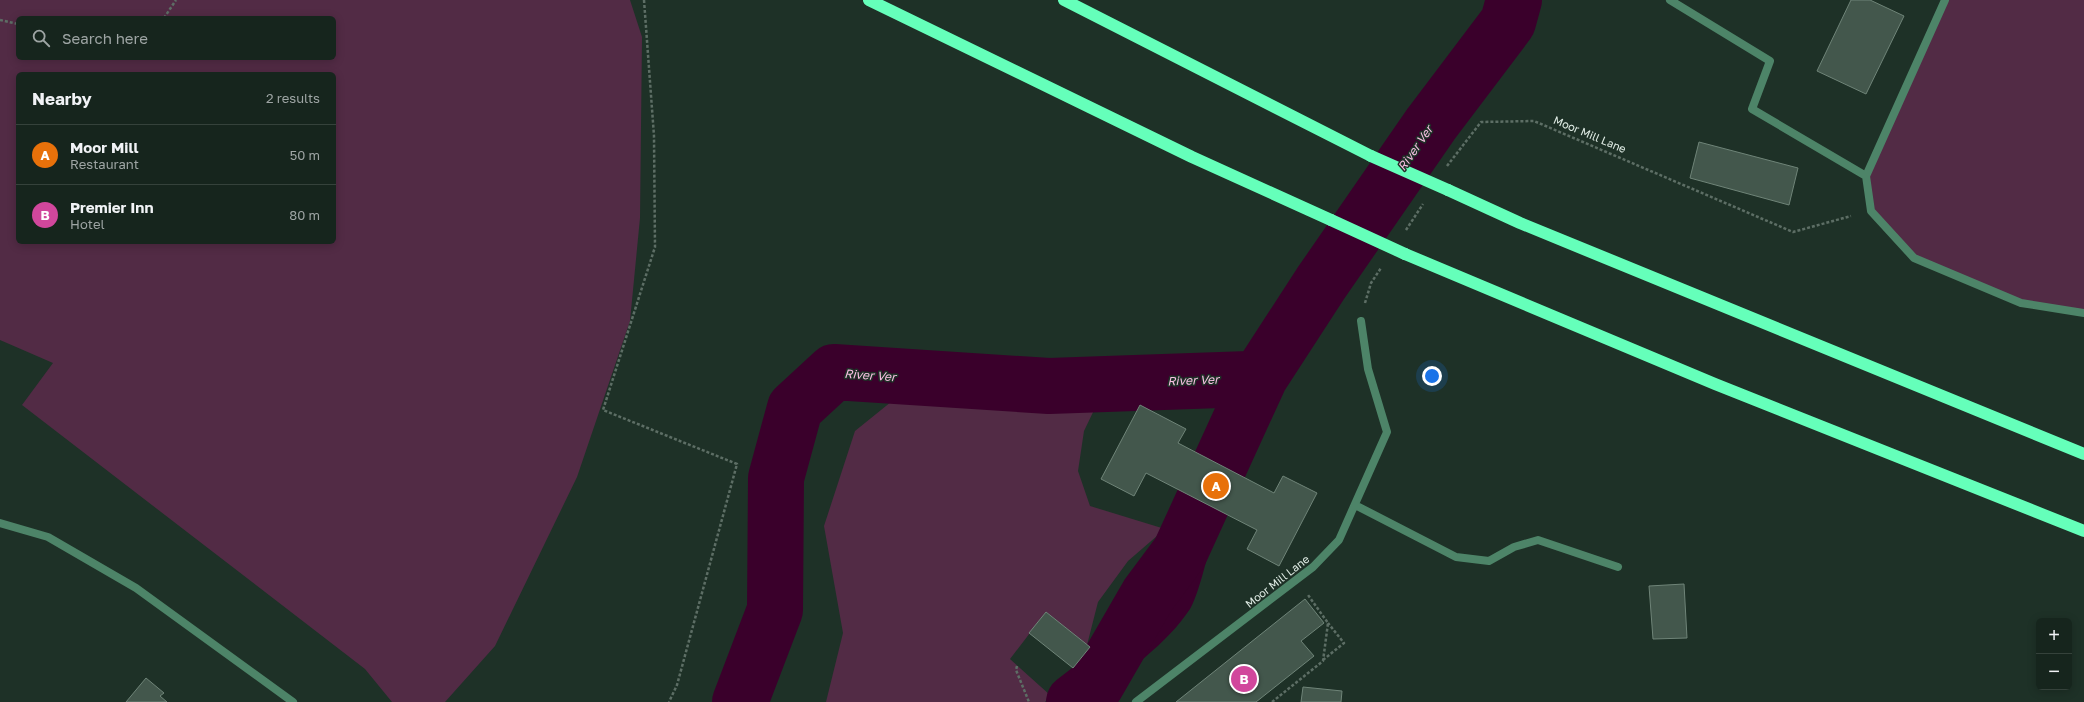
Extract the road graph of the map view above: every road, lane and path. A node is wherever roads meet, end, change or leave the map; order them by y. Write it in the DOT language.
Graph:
graph roads {
  1 [pos="176,0"];
  2 [pos="644,0"];
  3 [pos="869,0"];
  4 [pos="1064,0"];
  5 [pos="1670,0"];
  6 [pos="1945,0"];
  7 [pos="165,16"];
  8 [pos="0,20"];
  9 [pos="16,24"];
  10 [pos="1443,172"];
  11 [pos="1866,176"];
  12 [pos="1426,199"];
  13 [pos="1871,211"];
  14 [pos="1405,231"];
  15 [pos="1383,264"];
  16 [pos="1370,283"];
  17 [pos="2084,314"];
  18 [pos="1361,321"];
  19 [pos="2084,454"];
  20 [pos="1355,504"];
  21 [pos="0,523"];
  22 [pos="2084,531"];
  23 [pos="1618,567"];
  24 [pos="1297,580"];
  25 [pos="1328,623"];
  26 [pos="1323,661"];
  27 [pos="1017,666"];
  28 [pos="293,702"];
  29 [pos="669,702"];
  30 [pos="1029,702"];
  31 [pos="1136,702"];
  32 [pos="1272,702"];
  1 -- 7 [label="path"];
  2 -- 29 [label="path"];
  3 -- 22 [label="highway, bridge"];
  4 -- 19 [label="highway, bridge"];
  5 -- 11 [label="lane"];
  6 -- 11 [label="lane"];
  8 -- 9 [label="path"];
  10 -- 13 [label="path, Moor Mill Lane"];
  11 -- 13 [label="lane"];
  12 -- 14 [label="path"];
  13 -- 17 [label="lane"];
  15 -- 16 [label="path"];
  18 -- 20 [label="lane, Moor Mill Lane"];
  20 -- 23 [label="lane"];
  20 -- 24 [label="lane, Moor Mill Lane"];
  21 -- 28 [label="lane"];
  24 -- 25 [label="path"];
  24 -- 31 [label="lane, Moor Mill Lane"];
  25 -- 26 [label="path"];
  25 -- 26 [label="path"];
  26 -- 32 [label="path"];
  27 -- 30 [label="path"];
}
